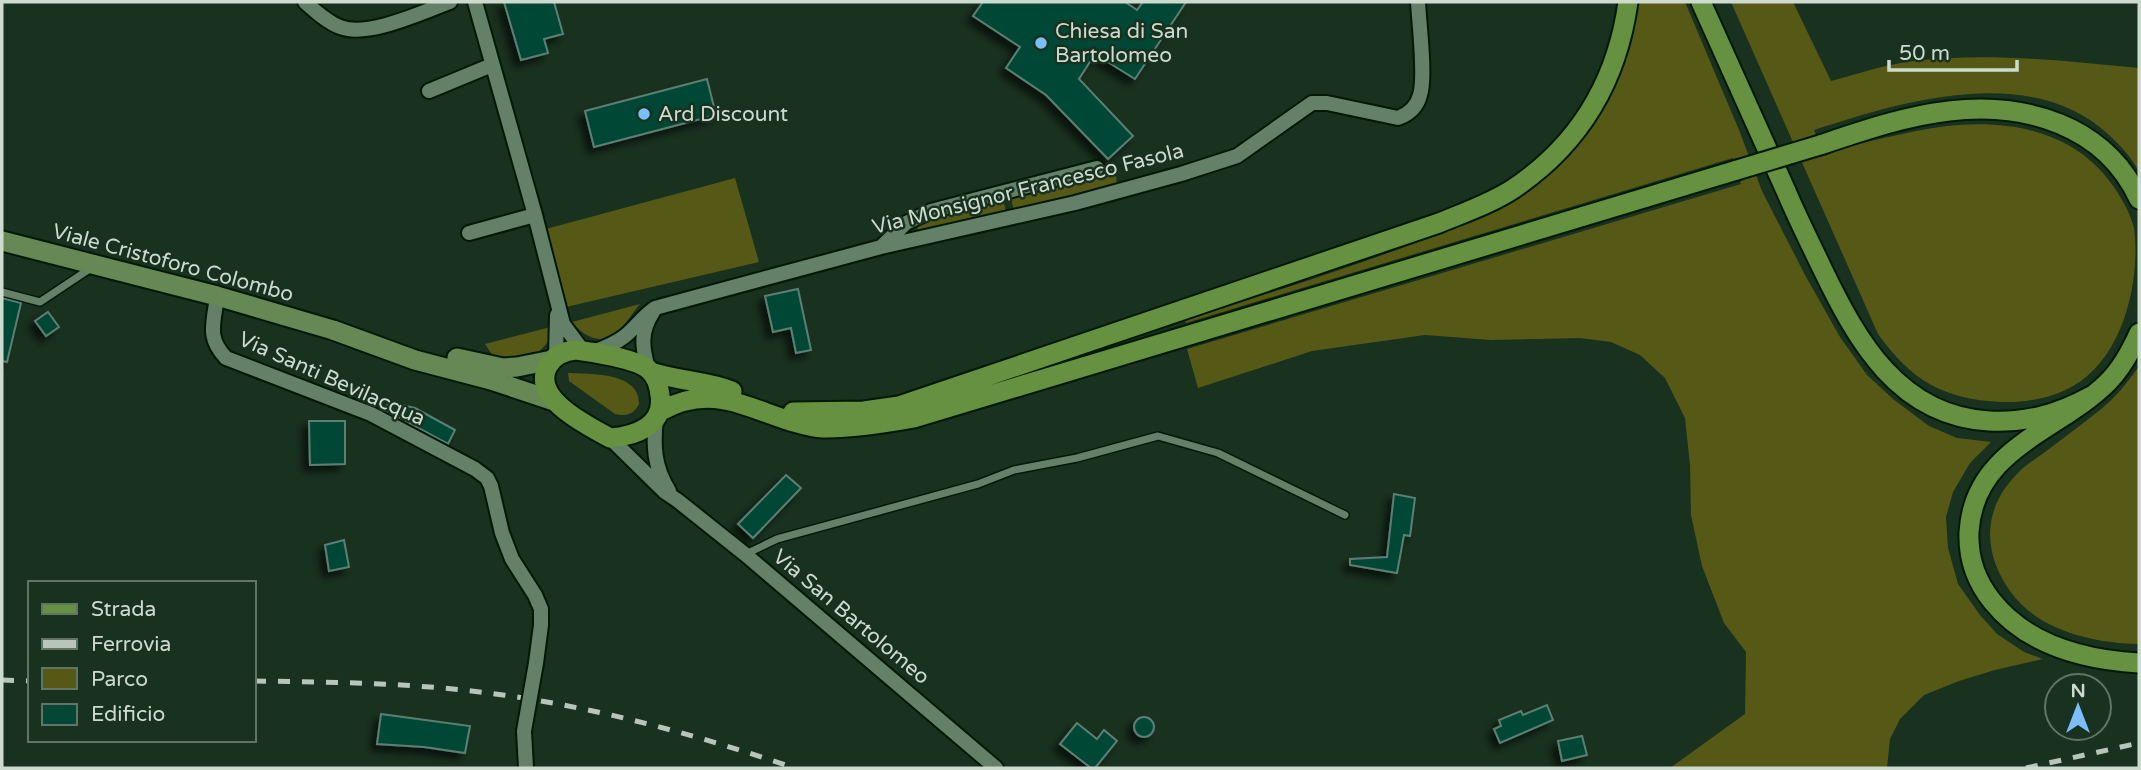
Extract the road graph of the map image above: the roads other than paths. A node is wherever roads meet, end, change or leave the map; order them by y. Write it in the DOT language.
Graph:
graph roads {
  1 [pos="305,2"];
  2 [pos="450,2"];
  3 [pos="475,2"];
  4 [pos="1418,2"];
  5 [pos="1628,2"];
  6 [pos="1701,2"];
  7 [pos="492,65"];
  8 [pos="429,91"];
  9 [pos="1097,168"];
  10 [pos="2139,199"];
  11 [pos="535,215"];
  12 [pos="469,233"];
  13 [pos="2,242"];
  14 [pos="881,247"];
  15 [pos="95,266"];
  16 [pos="2,292"];
  17 [pos="217,296"];
  18 [pos="556,300"];
  19 [pos="655,308"];
  20 [pos="333,330"];
  21 [pos="2139,333"];
  22 [pos="587,351"];
  23 [pos="554,358"];
  24 [pos="650,370"];
  25 [pos="2091,396"];
  26 [pos="554,401"];
  27 [pos="793,412"];
  28 [pos="658,415"];
  29 [pos="847,426"];
  30 [pos="610,438"];
  31 [pos="677,500"];
  32 [pos="1345,515"];
  33 [pos="746,555"];
  34 [pos="2139,663"];
  35 [pos="526,768"];
  36 [pos="996,768"];
  1 -- 2 [label="street"];
  3 -- 7 [label="street"];
  4 -- 14 [label="street, Via Monsignor Francesco Fasola"];
  5 -- 27 [label="main road"];
  6 -- 25 [label="main road"];
  7 -- 8 [label="street"];
  7 -- 11 [label="street"];
  9 -- 14 [label="street"];
  10 -- 29 [label="main road, bridge"];
  11 -- 12 [label="street"];
  11 -- 18 [label="street"];
  13 -- 15 [label="main road, Viale Cristoforo Colombo"];
  14 -- 19 [label="street, Via Monsignor Francesco Fasola"];
  15 -- 16 [label="lane"];
  15 -- 17 [label="main road, Viale Cristoforo Colombo"];
  17 -- 20 [label="main road, Viale Cristoforo Colombo"];
  17 -- 35 [label="street, Via Santi Bevilacqua, bridge"];
  18 -- 22 [label="street"];
  18 -- 23 [label="street"];
  19 -- 22 [label="street"];
  19 -- 24 [label="street"];
  20 -- 23 [label="main road"];
  20 -- 26 [label="main road"];
  21 -- 25 [label="main road"];
  22 -- 23 [label="main road"];
  22 -- 24 [label="main road"];
  23 -- 26 [label="main road"];
  24 -- 27 [label="main road"];
  24 -- 28 [label="main road"];
  25 -- 34 [label="main road"];
  26 -- 30 [label="main road"];
  27 -- 29 [label="main road"];
  28 -- 29 [label="main road"];
  28 -- 30 [label="main road"];
  28 -- 31 [label="street"];
  30 -- 31 [label="street, Via San Bartolomeo"];
  31 -- 33 [label="street, Via San Bartolomeo"];
  32 -- 33 [label="lane"];
  33 -- 36 [label="street, Via San Bartolomeo"];
}
